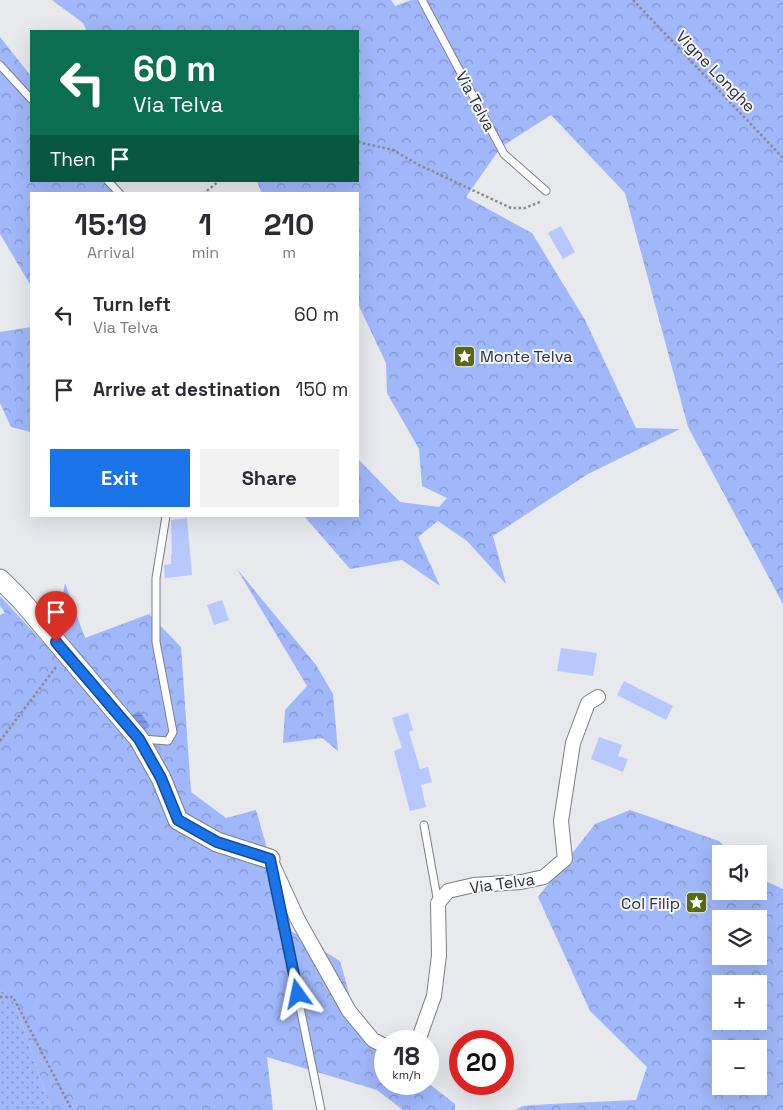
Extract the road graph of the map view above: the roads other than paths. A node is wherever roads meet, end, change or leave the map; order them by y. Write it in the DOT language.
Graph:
graph roads {
  1 [pos="422,0"];
  2 [pos="0,65"];
  3 [pos="30,98"];
  4 [pos="109,182"];
  5 [pos="546,191"];
  6 [pos="118,192"];
  7 [pos="166,517"];
  8 [pos="0,579"];
  9 [pos="598,697"];
  10 [pos="139,739"];
  11 [pos="424,825"];
  12 [pos="270,859"];
  13 [pos="438,903"];
  14 [pos="422,1030"];
  15 [pos="374,1040"];
  16 [pos="321,1110"];
  1 -- 5 [label="lane, Via Telva"];
  2 -- 3 [label="lane"];
  4 -- 6 [label="lane"];
  7 -- 10 [label="lane"];
  8 -- 10 [label="street"];
  9 -- 13 [label="street, Via Telva"];
  10 -- 12 [label="street"];
  11 -- 13 [label="lane"];
  12 -- 15 [label="street"];
  12 -- 16 [label="lane"];
  13 -- 14 [label="street"];
}
